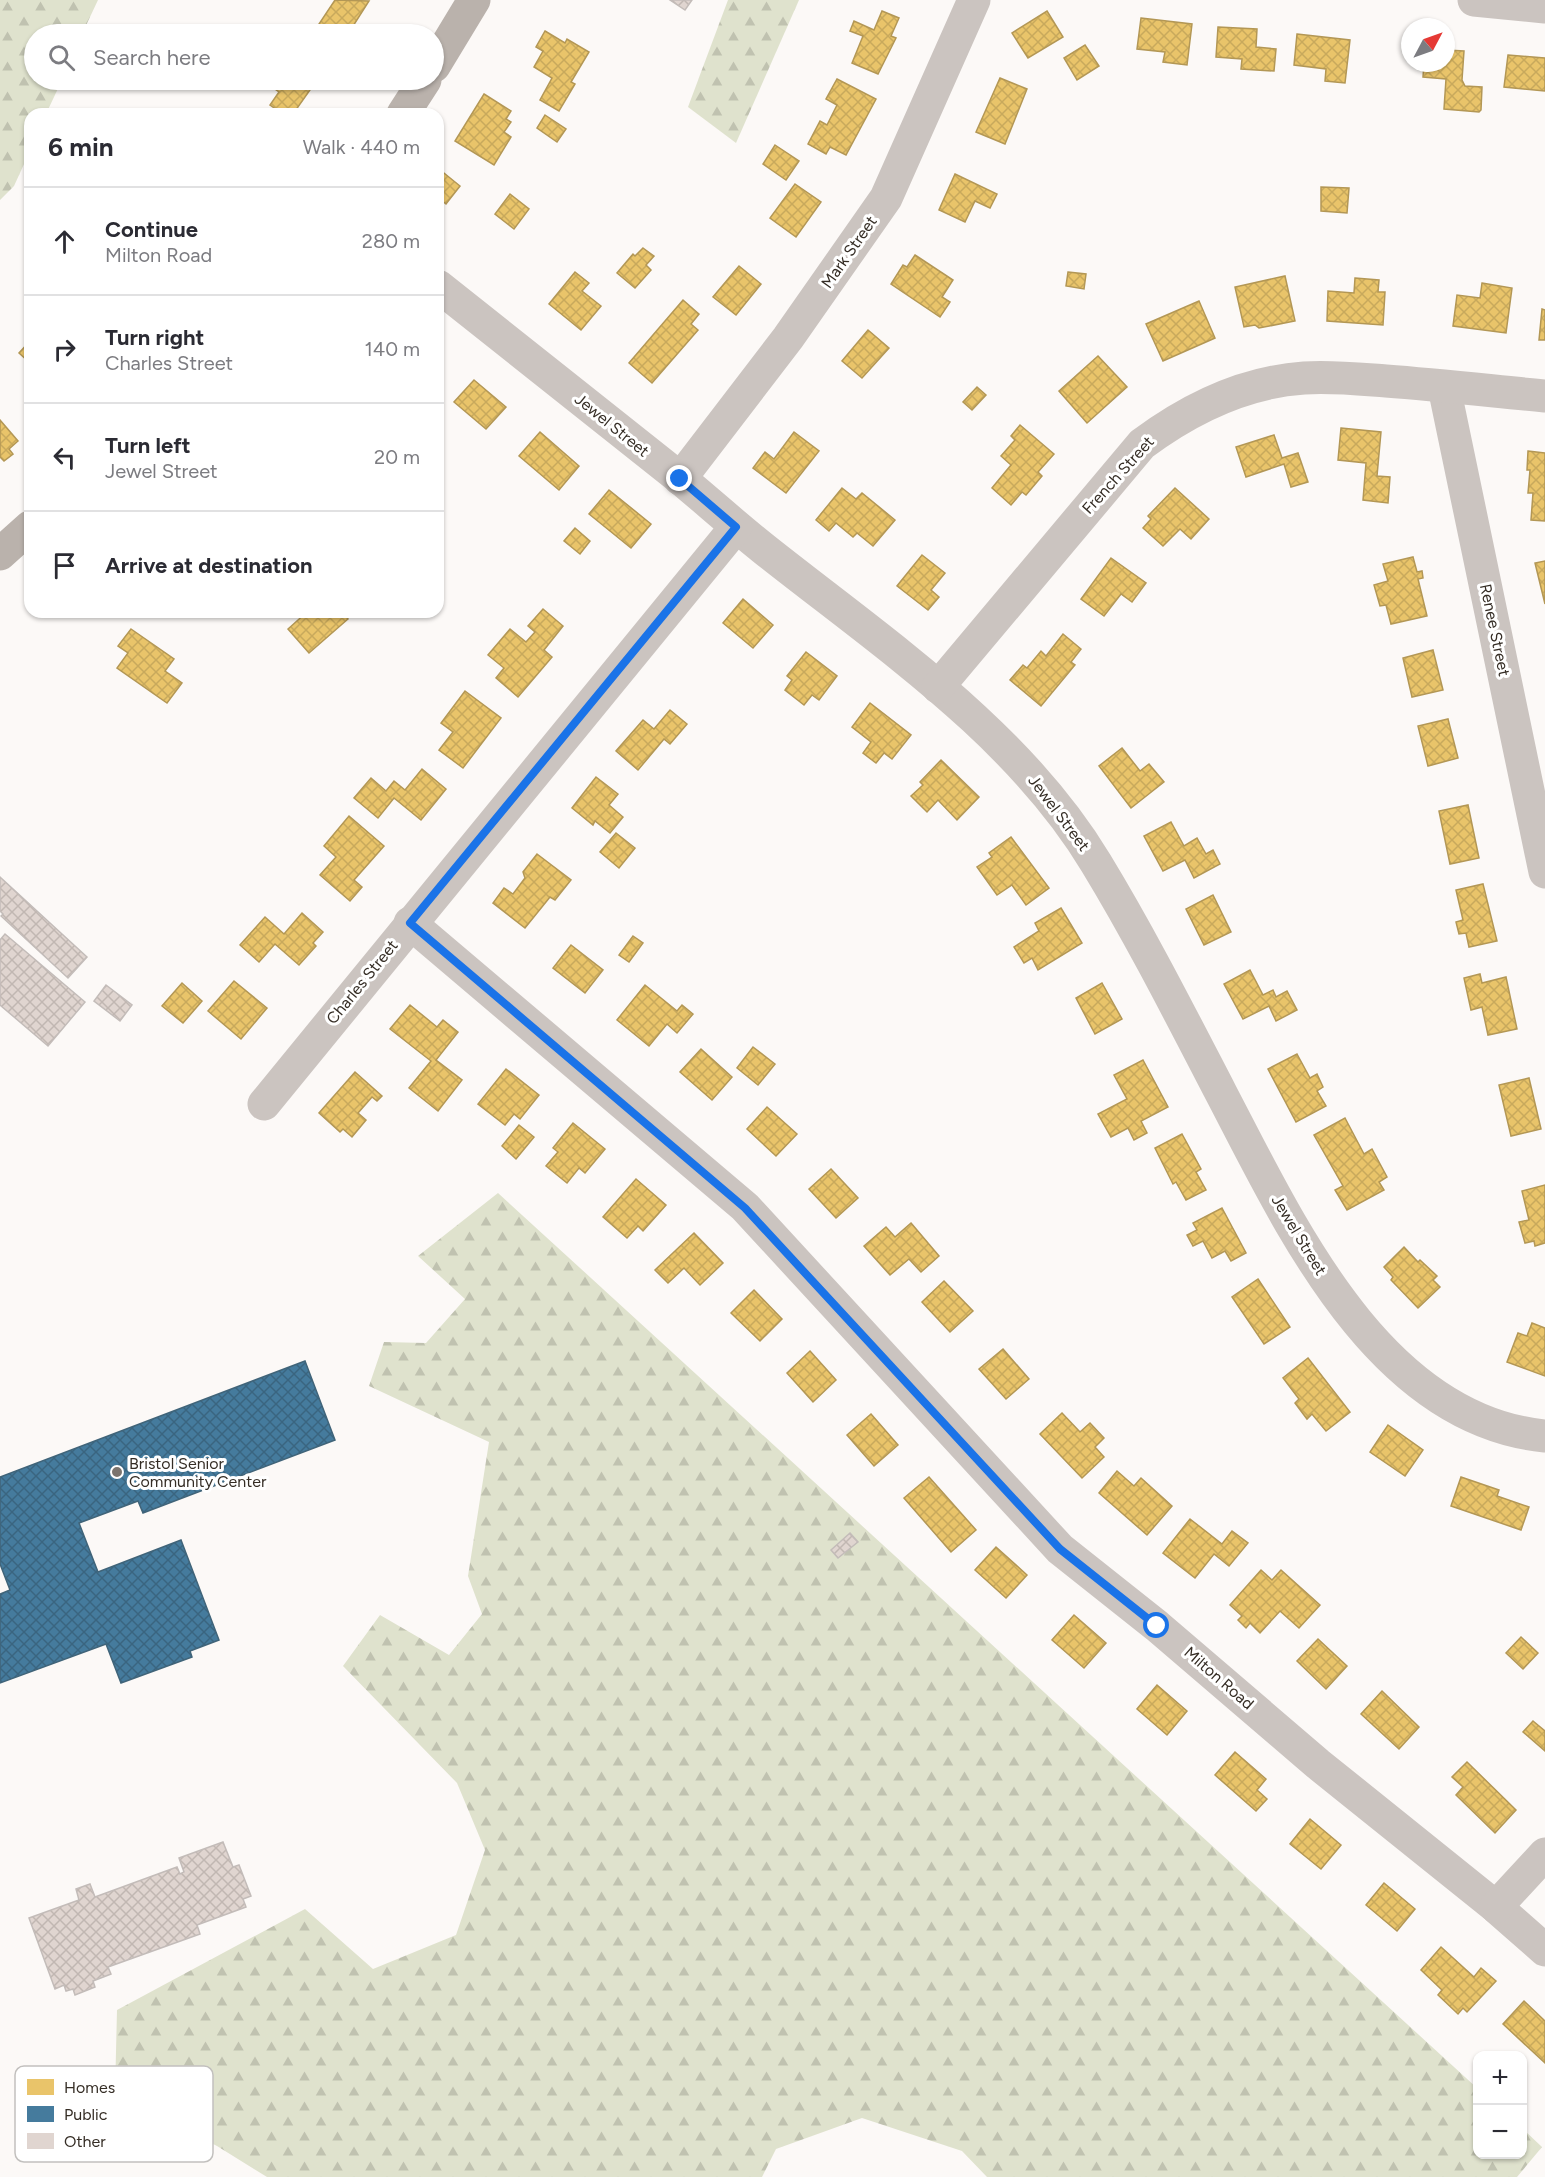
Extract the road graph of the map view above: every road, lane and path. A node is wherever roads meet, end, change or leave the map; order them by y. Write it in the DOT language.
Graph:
graph roads {
  1 [pos="474,0"];
  2 [pos="974,0"];
  3 [pos="1474,0"];
  4 [pos="1545,7"];
  5 [pos="444,50"];
  6 [pos="419,90"];
  7 [pos="407,108"];
  8 [pos="444,291"];
  9 [pos="1444,387"];
  10 [pos="1545,396"];
  11 [pos="680,479"];
  12 [pos="736,527"];
  13 [pos="24,532"];
  14 [pos="0,554"];
  15 [pos="938,687"];
  16 [pos="1545,872"];
  17 [pos="410,923"];
  18 [pos="264,1104"];
  19 [pos="1545,1436"];
  20 [pos="1545,1854"];
  21 [pos="1496,1907"];
  22 [pos="1545,1950"];
  1 -- 5 [label="main road"];
  2 -- 11 [label="street, Mark Street"];
  3 -- 4 [label="street"];
  6 -- 7 [label="main road"];
  8 -- 11 [label="street, Jewel Street"];
  9 -- 10 [label="street, French Street"];
  9 -- 15 [label="street, French Street"];
  9 -- 16 [label="street, Renee Street"];
  11 -- 12 [label="street, Jewel Street"];
  12 -- 15 [label="street, Jewel Street"];
  12 -- 17 [label="street, Charles Street"];
  13 -- 14 [label="main road"];
  15 -- 19 [label="street, Jewel Street"];
  17 -- 18 [label="street, Charles Street"];
  17 -- 21 [label="street, Milton Road"];
  20 -- 21 [label="street"];
  21 -- 22 [label="street, Milton Road"];
}
